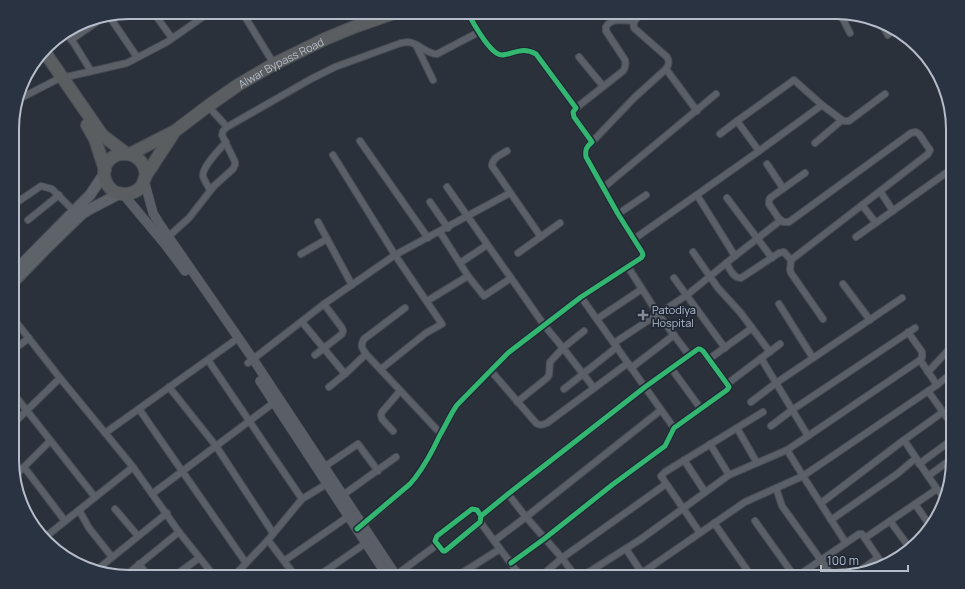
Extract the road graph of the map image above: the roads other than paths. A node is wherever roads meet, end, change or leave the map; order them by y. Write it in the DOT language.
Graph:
graph roads {
  1 [pos="158,19"];
  2 [pos="199,19"];
  3 [pos="246,19"];
  4 [pos="377,19"];
  5 [pos="471,19"];
  6 [pos="843,20"];
  7 [pos="112,21"];
  8 [pos="634,21"];
  9 [pos="92,26"];
  10 [pos="886,31"];
  11 [pos="479,32"];
  12 [pos="850,33"];
  13 [pos="888,35"];
  14 [pos="70,37"];
  15 [pos="172,38"];
  16 [pos="72,40"];
  17 [pos="416,45"];
  18 [pos="47,56"];
  19 [pos="137,57"];
  20 [pos="579,57"];
  21 [pos="44,60"];
  22 [pos="274,64"];
  23 [pos="666,70"];
  24 [pos="91,71"];
  25 [pos="59,79"];
  26 [pos="433,80"];
  27 [pos="603,86"];
  28 [pos="716,94"];
  29 [pos="885,94"];
  30 [pos="24,96"];
  31 [pos="822,104"];
  32 [pos="208,106"];
  33 [pos="576,108"];
  34 [pos="697,110"];
  35 [pos="842,120"];
  36 [pos="737,121"];
  37 [pos="227,127"];
  38 [pos="175,131"];
  39 [pos="720,134"];
  40 [pos="360,141"];
  41 [pos="226,142"];
  42 [pos="592,142"];
  43 [pos="815,143"];
  44 [pos="507,151"];
  45 [pos="759,151"];
  46 [pos="129,154"];
  47 [pos="333,155"];
  48 [pos="767,164"];
  49 [pos="105,172"];
  50 [pos="805,173"];
  51 [pos="946,173"];
  52 [pos="145,178"];
  53 [pos="447,187"];
  54 [pos="603,188"];
  55 [pos="784,188"];
  56 [pos="210,190"];
  57 [pos="880,191"];
  58 [pos="510,193"];
  59 [pos="121,194"];
  60 [pos="646,194"];
  61 [pos="59,195"];
  62 [pos="697,195"];
  63 [pos="727,198"];
  64 [pos="19,202"];
  65 [pos="430,202"];
  66 [pos="862,205"];
  67 [pos="893,211"];
  68 [pos="78,213"];
  69 [pos="618,214"];
  70 [pos="468,217"];
  71 [pos="28,220"];
  72 [pos="781,220"];
  73 [pos="318,222"];
  74 [pos="560,223"];
  75 [pos="876,223"];
  76 [pos="448,228"];
  77 [pos="440,232"];
  78 [pos="168,237"];
  79 [pos="541,237"];
  80 [pos="856,237"];
  81 [pos="428,238"];
  82 [pos="757,238"];
  83 [pos="327,239"];
  84 [pos="634,239"];
  85 [pos="487,245"];
  86 [pos="693,252"];
  87 [pos="518,253"];
  88 [pos="301,254"];
  89 [pos="395,255"];
  90 [pos="734,256"];
  91 [pos="772,258"];
  92 [pos="791,260"];
  93 [pos="460,263"];
  94 [pos="726,263"];
  95 [pos="19,267"];
  96 [pos="628,267"];
  97 [pos="468,276"];
  98 [pos="710,276"];
  99 [pos="19,277"];
  100 [pos="511,278"];
  101 [pos="674,278"];
  102 [pos="843,284"];
  103 [pos="352,285"];
  104 [pos="642,289"];
  105 [pos="687,295"];
  106 [pos="581,297"];
  107 [pos="902,298"];
  108 [pos="427,301"];
  109 [pos="324,304"];
  110 [pos="779,304"];
  111 [pos="405,308"];
  112 [pos="658,314"];
  113 [pos="597,319"];
  114 [pos="823,319"];
  115 [pos="870,320"];
  116 [pos="302,322"];
  117 [pos="19,326"];
  118 [pos="544,326"];
  119 [pos="752,328"];
  120 [pos="915,328"];
  121 [pos="584,331"];
  122 [pos="908,332"];
  123 [pos="674,335"];
  124 [pos="29,338"];
  125 [pos="234,341"];
  126 [pos="780,344"];
  127 [pos="615,345"];
  128 [pos="19,346"];
  129 [pos="324,348"];
  130 [pos="563,348"];
  131 [pos="725,348"];
  132 [pos="770,352"];
  133 [pos="946,353"];
  134 [pos="366,354"];
  135 [pos="315,355"];
  136 [pos="689,355"];
  137 [pos="761,358"];
  138 [pos="813,358"];
  139 [pos="709,359"];
  140 [pos="208,360"];
  141 [pos="920,360"];
  142 [pos="251,361"];
  143 [pos="629,365"];
  144 [pos="671,368"];
  145 [pos="380,369"];
  146 [pos="491,371"];
  147 [pos="928,372"];
  148 [pos="345,374"];
  149 [pos="583,374"];
  150 [pos="946,377"];
  151 [pos="60,378"];
  152 [pos="776,383"];
  153 [pos="727,384"];
  154 [pos="937,384"];
  155 [pos="169,387"];
  156 [pos="329,387"];
  157 [pos="644,387"];
  158 [pos="594,388"];
  159 [pos="564,390"];
  160 [pos="400,391"];
  161 [pos="928,391"];
  162 [pos="19,400"];
  163 [pos="277,401"];
  164 [pos="517,402"];
  165 [pos="751,402"];
  166 [pos="139,409"];
  167 [pos="701,409"];
  168 [pos="661,410"];
  169 [pos="792,410"];
  170 [pos="27,411"];
  171 [pos="763,412"];
  172 [pos="943,412"];
  173 [pos="946,415"];
  174 [pos="19,418"];
  175 [pos="249,421"];
  176 [pos="771,426"];
  177 [pos="674,428"];
  178 [pos="737,428"];
  179 [pos="393,431"];
  180 [pos="105,433"];
  181 [pos="441,434"];
  182 [pos="808,436"];
  183 [pos="904,440"];
  184 [pos="50,441"];
  185 [pos="946,443"];
  186 [pos="710,444"];
  187 [pos="216,446"];
  188 [pos="787,450"];
  189 [pos="396,457"];
  190 [pos="684,460"];
  191 [pos="918,461"];
  192 [pos="757,463"];
  193 [pos="946,463"];
  194 [pos="24,467"];
  195 [pos="133,467"];
  196 [pos="324,467"];
  197 [pos="20,471"];
  198 [pos="182,471"];
  199 [pos="378,471"];
  200 [pos="729,475"];
  201 [pos="803,476"];
  202 [pos="928,476"];
  203 [pos="330,481"];
  204 [pos="666,484"];
  205 [pos="776,488"];
  206 [pos="937,489"];
  207 [pos="705,492"];
  208 [pos="941,493"];
  209 [pos="152,494"];
  210 [pos="508,494"];
  211 [pos="343,495"];
  212 [pos="95,497"];
  213 [pos="302,499"];
  214 [pos="821,503"];
  215 [pos="915,504"];
  216 [pos="683,508"];
  217 [pos="115,509"];
  218 [pos="79,510"];
  219 [pos="167,513"];
  220 [pos="349,516"];
  221 [pos="526,517"];
  222 [pos="481,519"];
  223 [pos="832,520"];
  224 [pos="65,521"];
  225 [pos="755,521"];
  226 [pos="890,521"];
  227 [pos="927,521"];
  228 [pos="714,523"];
  229 [pos="360,527"];
  230 [pos="180,532"];
  231 [pos="273,533"];
  232 [pos="700,533"];
  233 [pos="48,535"];
  234 [pos="138,536"];
  235 [pos="544,538"];
  236 [pos="865,538"];
  237 [pos="268,540"];
  238 [pos="494,541"];
  239 [pos="366,543"];
  240 [pos="846,543"];
  241 [pos="907,543"];
  242 [pos="438,544"];
  243 [pos="500,549"];
  244 [pos="626,549"];
  245 [pos="112,557"];
  246 [pos="199,558"];
  247 [pos="562,558"];
  248 [pos="878,558"];
  249 [pos="821,560"];
  250 [pos="284,561"];
  251 [pos="881,561"];
  252 [pos="246,563"];
  253 [pos="511,563"];
  254 [pos="139,564"];
  255 [pos="868,565"];
  256 [pos="101,566"];
  257 [pos="132,570"];
  258 [pos="144,570"];
  259 [pos="183,570"];
  260 [pos="209,570"];
  261 [pos="240,570"];
  262 [pos="291,570"];
  263 [pos="327,570"];
  264 [pos="389,570"];
  265 [pos="390,570"];
  266 [pos="402,570"];
  267 [pos="467,570"];
  268 [pos="515,570"];
  269 [pos="548,570"];
  270 [pos="571,570"];
  271 [pos="592,570"];
  272 [pos="640,570"];
  273 [pos="646,570"];
  274 [pos="747,570"];
  275 [pos="790,570"];
  276 [pos="806,570"];
  277 [pos="828,570"];
  1 -- 15 [label="street"];
  2 -- 15 [label="street"];
  3 -- 22 [label="street"];
  4 -- 22 [label="highway, Alwar Bypass Road"];
  5 -- 11 [label="street"];
  6 -- 12 [label="street"];
  7 -- 19 [label="street"];
  8 -- 23 [label="street"];
  8 -- 27 [label="street"];
  9 -- 16 [label="street"];
  10 -- 13 [label="street"];
  11 -- 17 [label="street"];
  11 -- 33 [label="street"];
  14 -- 16 [label="street"];
  15 -- 19 [label="street"];
  16 -- 24 [label="street"];
  17 -- 26 [label="street"];
  17 -- 37 [label="street"];
  18 -- 25 [label="highway"];
  19 -- 24 [label="street"];
  20 -- 27 [label="street"];
  21 -- 25 [label="highway"];
  22 -- 32 [label="highway, Alwar Bypass Road"];
  23 -- 34 [label="street"];
  23 -- 42 [label="street"];
  24 -- 25 [label="street"];
  25 -- 30 [label="street"];
  25 -- 46 [label="highway"];
  25 -- 49 [label="highway"];
  27 -- 33 [label="street"];
  28 -- 34 [label="street"];
  29 -- 35 [label="street"];
  31 -- 35 [label="street"];
  31 -- 36 [label="street"];
  31 -- 45 [label="street"];
  32 -- 37 [label="street"];
  32 -- 38 [label="highway, Alwar Bypass Road"];
  33 -- 42 [label="street"];
  34 -- 54 [label="street"];
  35 -- 43 [label="street"];
  36 -- 39 [label="street"];
  36 -- 45 [label="street"];
  37 -- 41 [label="street"];
  38 -- 46 [label="highway"];
  38 -- 52 [label="highway"];
  40 -- 81 [label="street"];
  41 -- 56 [label="street"];
  41 -- 56 [label="street"];
  42 -- 54 [label="street"];
  44 -- 58 [label="street"];
  45 -- 62 [label="street"];
  46 -- 49 [label="highway"];
  46 -- 52 [label="highway"];
  47 -- 89 [label="street"];
  48 -- 55 [label="street"];
  49 -- 59 [label="highway"];
  49 -- 68 [label="main road"];
  50 -- 55 [label="street"];
  51 -- 67 [label="street"];
  52 -- 59 [label="highway"];
  52 -- 78 [label="street"];
  53 -- 70 [label="street"];
  54 -- 69 [label="street"];
  55 -- 72 [label="street"];
  56 -- 78 [label="street"];
  57 -- 66 [label="street"];
  57 -- 67 [label="street"];
  57 -- 72 [label="street"];
  58 -- 70 [label="street"];
  58 -- 79 [label="street"];
  59 -- 68 [label="main road"];
  59 -- 125 [label="street"];
  60 -- 69 [label="street"];
  61 -- 64 [label="street"];
  61 -- 68 [label="street"];
  61 -- 71 [label="street"];
  62 -- 84 [label="street"];
  62 -- 90 [label="street"];
  63 -- 82 [label="street"];
  65 -- 76 [label="street"];
  66 -- 75 [label="street"];
  66 -- 92 [label="street"];
  67 -- 75 [label="street"];
  68 -- 95 [label="main road"];
  68 -- 99 [label="main road"];
  69 -- 84 [label="street"];
  70 -- 76 [label="street"];
  70 -- 85 [label="street"];
  72 -- 82 [label="street"];
  73 -- 83 [label="street"];
  74 -- 79 [label="street"];
  75 -- 80 [label="street"];
  76 -- 77 [label="street"];
  77 -- 81 [label="street"];
  77 -- 93 [label="street"];
  78 -- 142 [label="street"];
  79 -- 87 [label="street"];
  81 -- 89 [label="street"];
  82 -- 90 [label="street"];
  82 -- 91 [label="street"];
  83 -- 88 [label="street"];
  83 -- 103 [label="street"];
  84 -- 96 [label="street"];
  85 -- 93 [label="street"];
  85 -- 100 [label="street"];
  86 -- 98 [label="street"];
  89 -- 103 [label="street"];
  89 -- 108 [label="street"];
  90 -- 94 [label="street"];
  91 -- 92 [label="street"];
  91 -- 94 [label="street"];
  92 -- 114 [label="street"];
  93 -- 97 [label="street"];
  94 -- 98 [label="street"];
  96 -- 104 [label="street"];
  96 -- 106 [label="street"];
  97 -- 100 [label="street"];
  97 -- 108 [label="street"];
  98 -- 105 [label="street"];
  98 -- 119 [label="street"];
  100 -- 118 [label="street"];
  101 -- 105 [label="street"];
  102 -- 115 [label="street"];
  103 -- 109 [label="street"];
  104 -- 112 [label="street"];
  104 -- 113 [label="street"];
  105 -- 112 [label="street"];
  105 -- 131 [label="street"];
  106 -- 113 [label="street"];
  106 -- 118 [label="street"];
  107 -- 115 [label="street"];
  108 -- 145 [label="street"];
  109 -- 116 [label="street"];
  109 -- 129 [label="street"];
  110 -- 138 [label="street"];
  111 -- 134 [label="street"];
  112 -- 123 [label="street"];
  112 -- 127 [label="street"];
  113 -- 127 [label="street"];
  115 -- 138 [label="street"];
  116 -- 129 [label="street"];
  116 -- 142 [label="street"];
  117 -- 124 [label="street"];
  118 -- 130 [label="street"];
  118 -- 146 [label="street"];
  119 -- 131 [label="street"];
  119 -- 132 [label="street"];
  120 -- 122 [label="street"];
  121 -- 130 [label="street"];
  122 -- 141 [label="street"];
  122 -- 169 [label="street"];
  123 -- 136 [label="street"];
  123 -- 143 [label="street"];
  124 -- 128 [label="street"];
  124 -- 151 [label="street"];
  125 -- 140 [label="street"];
  125 -- 142 [label="street"];
  126 -- 132 [label="street"];
  127 -- 143 [label="street"];
  127 -- 149 [label="street"];
  129 -- 135 [label="street"];
  129 -- 148 [label="street"];
  130 -- 149 [label="street"];
  130 -- 164 [label="street"];
  131 -- 139 [label="street"];
  132 -- 137 [label="street"];
  133 -- 147 [label="street"];
  134 -- 145 [label="street"];
  134 -- 148 [label="street"];
  136 -- 139 [label="street"];
  136 -- 144 [label="street"];
  137 -- 152 [label="street"];
  137 -- 153 [label="street"];
  138 -- 152 [label="street"];
  139 -- 153 [label="street"];
  140 -- 155 [label="street"];
  140 -- 175 [label="street"];
  141 -- 147 [label="street"];
  141 -- 182 [label="street"];
  142 -- 163 [label="street"];
  143 -- 157 [label="street"];
  143 -- 158 [label="street"];
  144 -- 157 [label="street"];
  144 -- 167 [label="street"];
  145 -- 160 [label="street"];
  146 -- 164 [label="street"];
  146 -- 181 [label="street"];
  147 -- 154 [label="street"];
  148 -- 156 [label="street"];
  149 -- 158 [label="street"];
  149 -- 159 [label="street"];
  150 -- 154 [label="street"];
  151 -- 170 [label="street"];
  151 -- 180 [label="street"];
  152 -- 165 [label="street"];
  152 -- 169 [label="street"];
  153 -- 167 [label="street"];
  154 -- 161 [label="street"];
  155 -- 166 [label="street"];
  155 -- 187 [label="street"];
  157 -- 168 [label="street"];
  157 -- 210 [label="street"];
  158 -- 164 [label="street"];
  160 -- 179 [label="street"];
  160 -- 181 [label="street"];
  161 -- 172 [label="street"];
  161 -- 201 [label="street"];
  162 -- 170 [label="street"];
  163 -- 175 [label="street"];
  163 -- 196 [label="street"];
  163 -- 203 [label="street"];
  166 -- 180 [label="street"];
  166 -- 198 [label="street"];
  167 -- 177 [label="street"];
  168 -- 177 [label="street"];
  168 -- 221 [label="street"];
  169 -- 176 [label="street"];
  169 -- 182 [label="street"];
  170 -- 174 [label="street"];
  170 -- 184 [label="street"];
  171 -- 178 [label="street"];
  172 -- 173 [label="street"];
  172 -- 183 [label="street"];
  175 -- 187 [label="street"];
  175 -- 213 [label="street"];
  177 -- 235 [label="street"];
  178 -- 186 [label="street"];
  178 -- 192 [label="street"];
  180 -- 195 [label="street"];
  181 -- 229 [label="street"];
  182 -- 188 [label="street"];
  183 -- 191 [label="street"];
  183 -- 214 [label="street"];
  184 -- 194 [label="street"];
  184 -- 212 [label="street"];
  185 -- 191 [label="street"];
  186 -- 190 [label="street"];
  186 -- 200 [label="street"];
  187 -- 198 [label="street"];
  187 -- 231 [label="street"];
  188 -- 192 [label="street"];
  188 -- 201 [label="street"];
  189 -- 199 [label="street"];
  190 -- 204 [label="street"];
  190 -- 207 [label="street"];
  191 -- 202 [label="street"];
  191 -- 223 [label="street"];
  192 -- 200 [label="street"];
  193 -- 202 [label="street"];
  194 -- 197 [label="street"];
  194 -- 224 [label="street"];
  195 -- 209 [label="street"];
  195 -- 212 [label="street"];
  196 -- 199 [label="street"];
  196 -- 203 [label="street"];
  198 -- 209 [label="street"];
  198 -- 252 [label="street"];
  199 -- 211 [label="street"];
  200 -- 207 [label="street"];
  201 -- 205 [label="street"];
  201 -- 214 [label="street"];
  202 -- 206 [label="street"];
  203 -- 211 [label="street"];
  203 -- 213 [label="street"];
  203 -- 220 [label="street"];
  204 -- 216 [label="street"];
  204 -- 247 [label="street"];
  205 -- 228 [label="street"];
  205 -- 249 [label="street"];
  206 -- 208 [label="street"];
  206 -- 215 [label="street"];
  207 -- 216 [label="street"];
  209 -- 219 [label="street"];
  210 -- 221 [label="street"];
  210 -- 222 [label="street"];
  211 -- 229 [label="street"];
  212 -- 218 [label="street"];
  213 -- 231 [label="street"];
  214 -- 223 [label="street"];
  215 -- 226 [label="street"];
  215 -- 227 [label="street"];
  216 -- 232 [label="street"];
  216 -- 244 [label="street"];
  217 -- 234 [label="street"];
  218 -- 224 [label="street"];
  218 -- 245 [label="street"];
  219 -- 230 [label="street"];
  219 -- 234 [label="street"];
  220 -- 229 [label="street"];
  220 -- 250 [label="street"];
  221 -- 235 [label="street"];
  221 -- 238 [label="street"];
  222 -- 238 [label="street"];
  222 -- 242 [label="street"];
  222 -- 242 [label="street"];
  223 -- 240 [label="street"];
  224 -- 233 [label="street"];
  225 -- 275 [label="street"];
  226 -- 236 [label="street"];
  226 -- 241 [label="street"];
  228 -- 232 [label="street"];
  228 -- 274 [label="street"];
  229 -- 239 [label="street"];
  229 -- 265 [label="street"];
  230 -- 246 [label="street"];
  230 -- 254 [label="street"];
  231 -- 237 [label="street"];
  232 -- 273 [label="street"];
  234 -- 245 [label="street"];
  235 -- 247 [label="street"];
  235 -- 253 [label="street"];
  236 -- 240 [label="street"];
  236 -- 248 [label="street"];
  237 -- 250 [label="street"];
  237 -- 252 [label="street"];
  238 -- 243 [label="street"];
  239 -- 263 [label="street"];
  239 -- 264 [label="street"];
  240 -- 249 [label="street"];
  242 -- 266 [label="street"];
  243 -- 253 [label="street"];
  243 -- 267 [label="street"];
  244 -- 271 [label="street"];
  244 -- 272 [label="street"];
  245 -- 256 [label="street"];
  246 -- 259 [label="street"];
  246 -- 260 [label="street"];
  247 -- 269 [label="street"];
  247 -- 270 [label="street"];
  248 -- 251 [label="street"];
  248 -- 255 [label="street"];
  249 -- 276 [label="street"];
  249 -- 277 [label="street"];
  250 -- 262 [label="street"];
  252 -- 261 [label="street"];
  253 -- 268 [label="street"];
  254 -- 257 [label="street"];
  254 -- 258 [label="street"];
}
